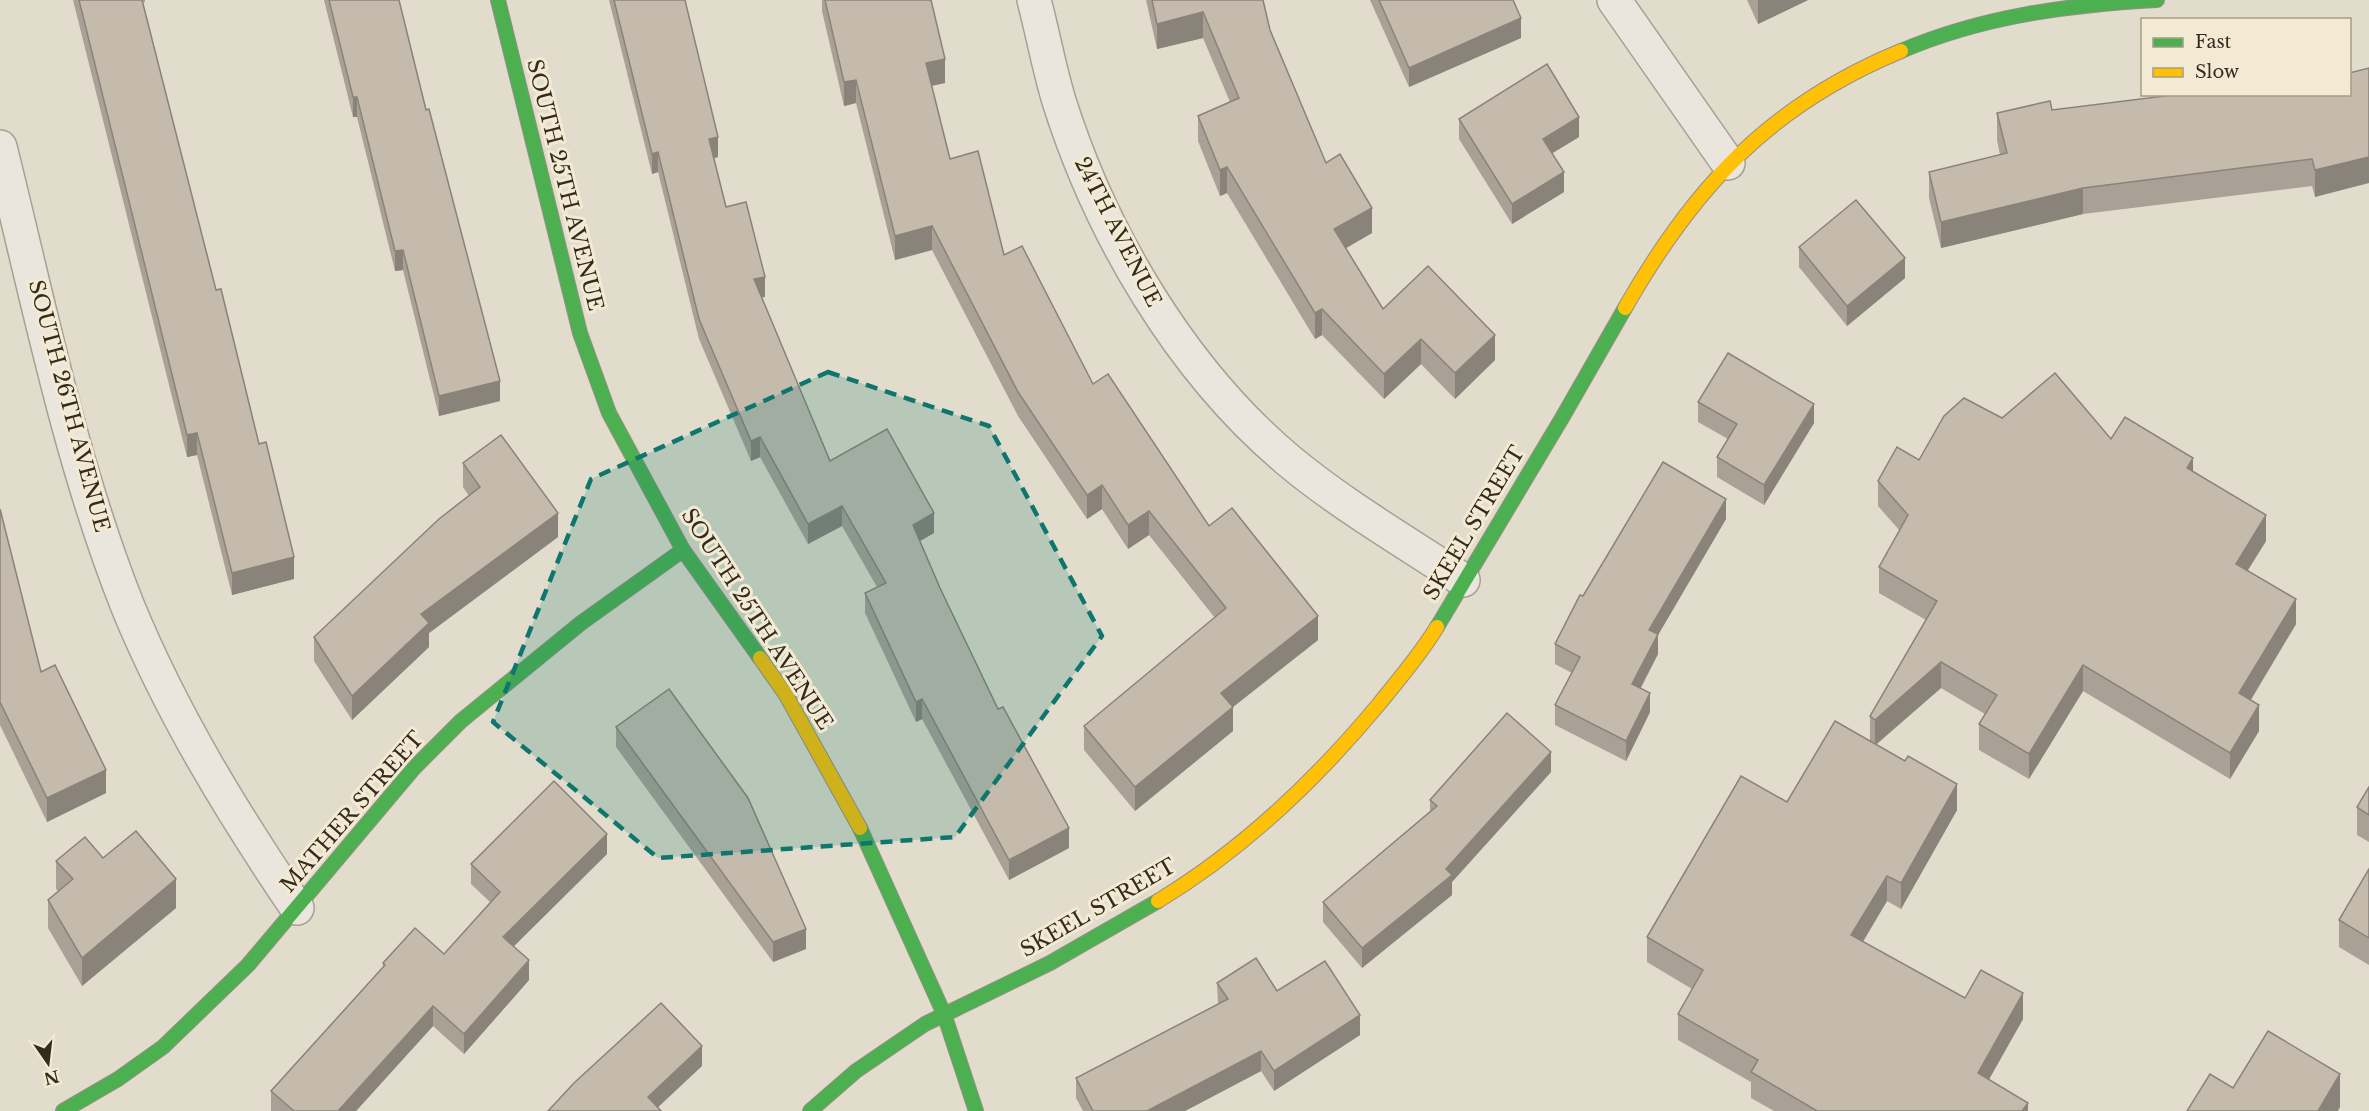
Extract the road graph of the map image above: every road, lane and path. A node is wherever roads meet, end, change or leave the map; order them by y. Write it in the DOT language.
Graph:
graph roads {
  1 [pos="498,0"];
  2 [pos="1034,0"];
  3 [pos="1614,0"];
  4 [pos="2111,0"];
  5 [pos="2157,0"];
  6 [pos="0,147"];
  7 [pos="1728,163"];
  8 [pos="683,550"];
  9 [pos="1463,580"];
  10 [pos="297,908"];
  11 [pos="944,1014"];
  12 [pos="63,1111"];
  13 [pos="810,1111"];
  14 [pos="976,1111"];
  1 -- 8 [label="street, SOUTH 25TH AVENUE"];
  2 -- 9 [label="street, 24TH AVENUE"];
  3 -- 7 [label="street"];
  4 -- 5 [label="street, SKEEL STREET"];
  4 -- 7 [label="street, SKEEL STREET"];
  6 -- 10 [label="street, SOUTH 26TH AVENUE"];
  7 -- 9 [label="street, SKEEL STREET"];
  8 -- 10 [label="street, MATHER STREET"];
  8 -- 11 [label="street, SOUTH 25TH AVENUE"];
  9 -- 11 [label="street, SKEEL STREET"];
  10 -- 12 [label="street, MATHER STREET"];
  11 -- 13 [label="street, SKEEL STREET"];
  11 -- 14 [label="street, SOUTH 25TH AVENUE"];
}
